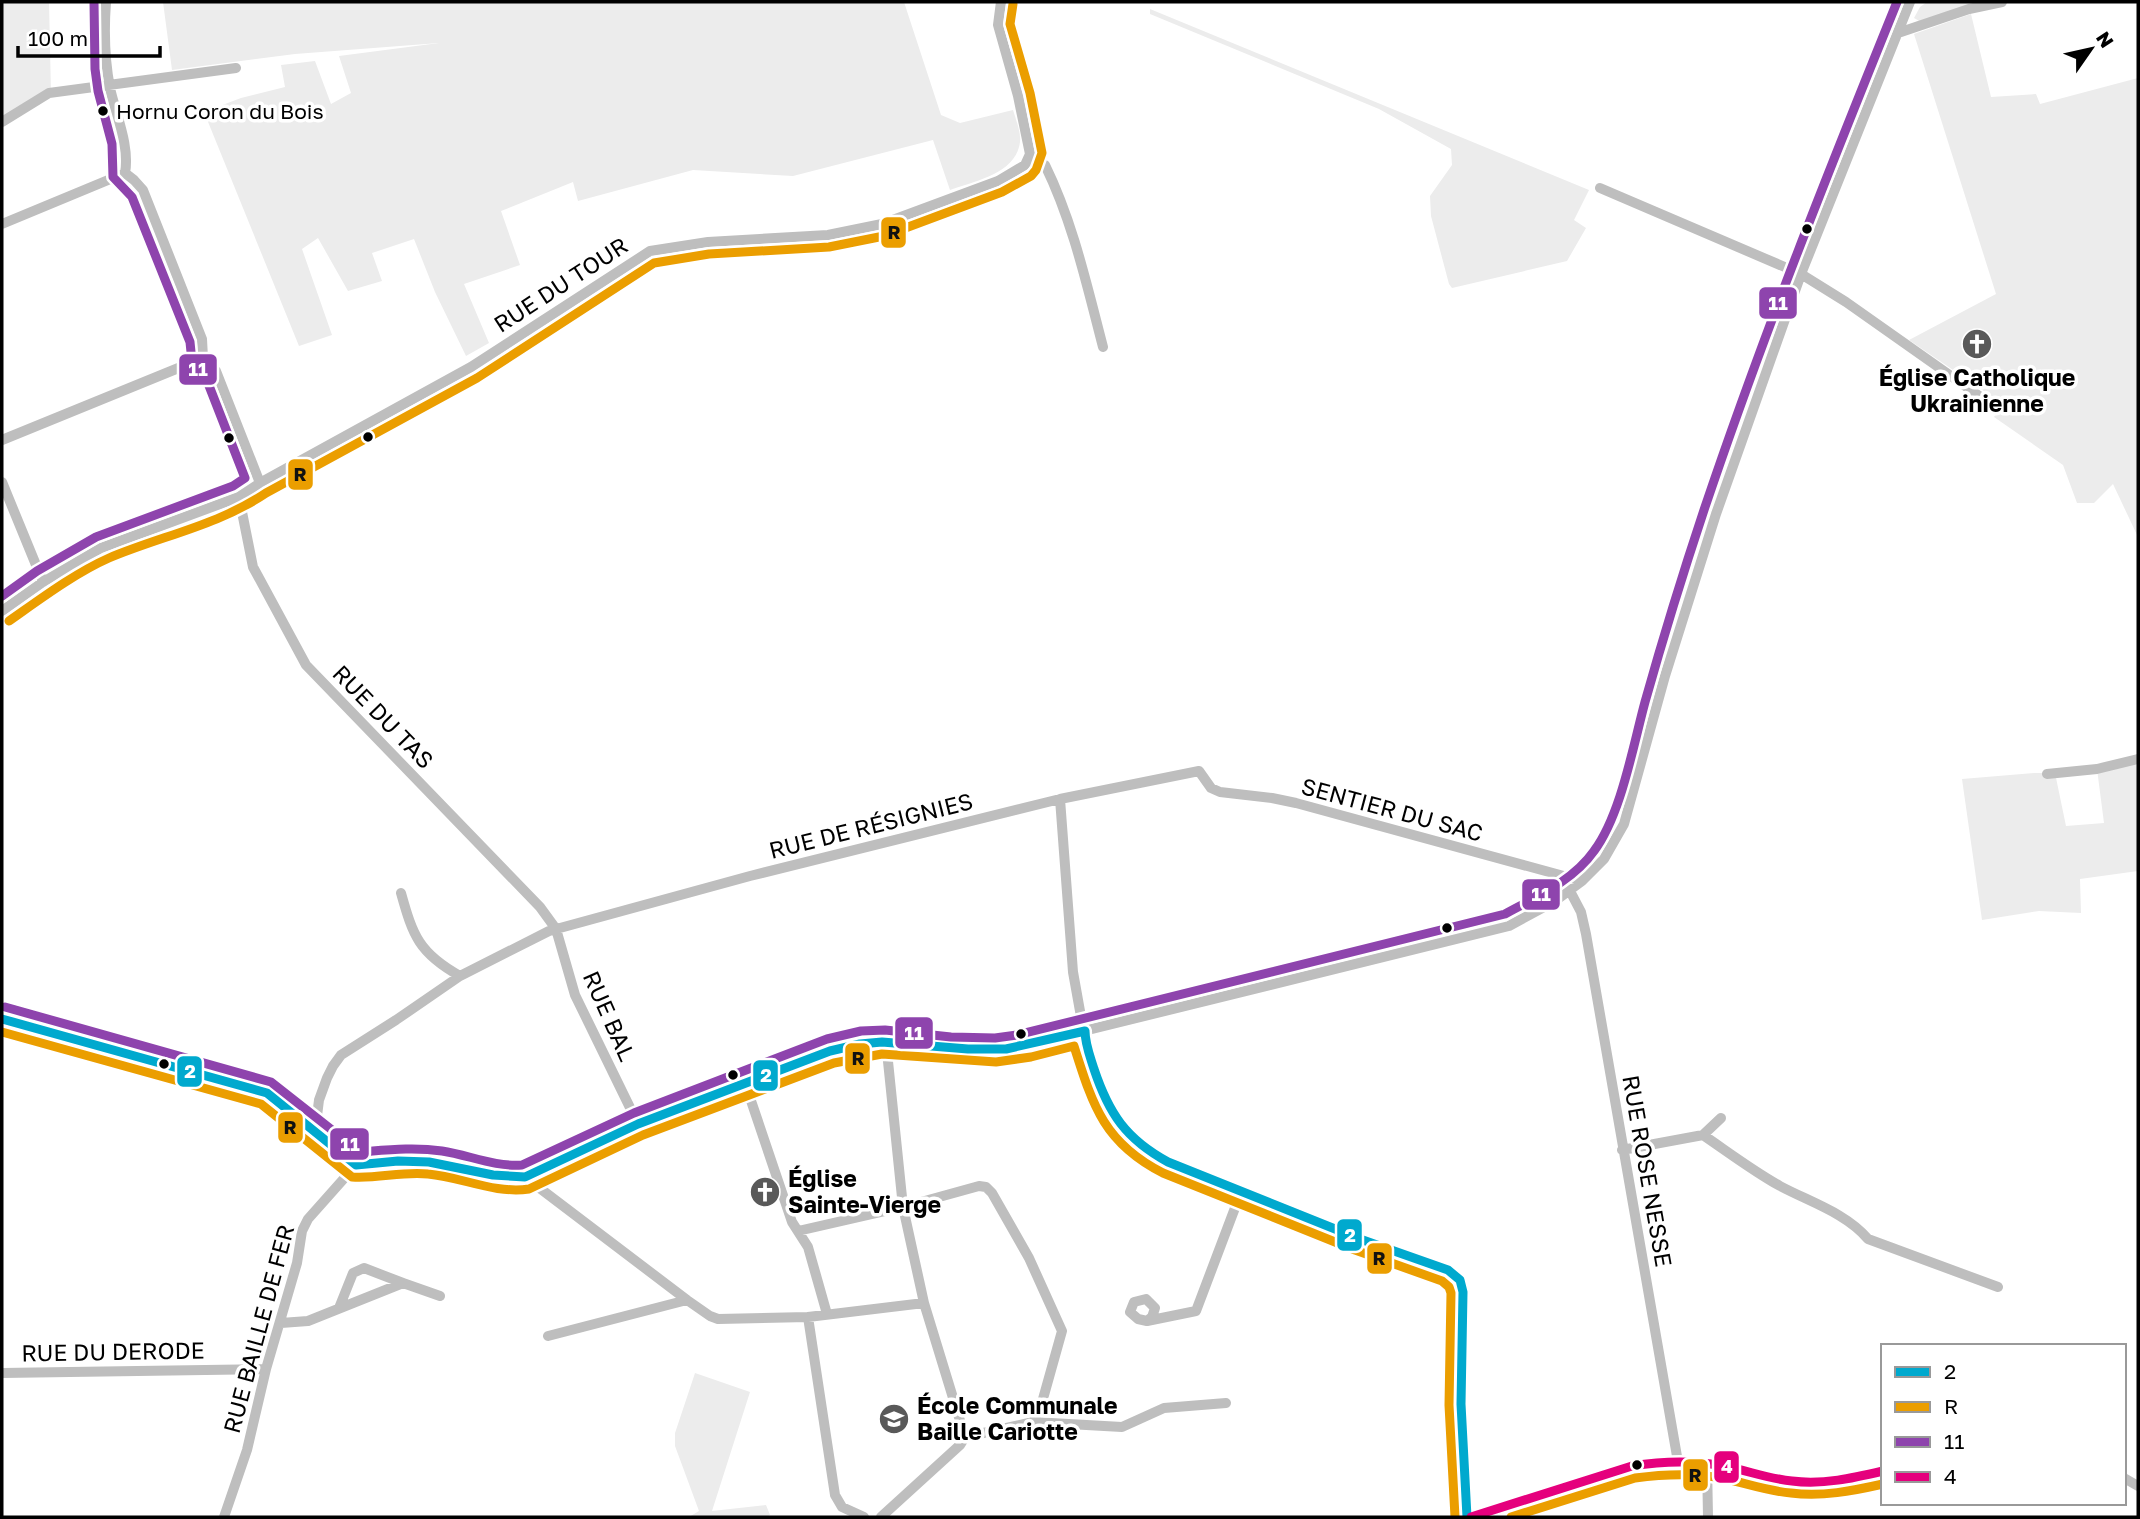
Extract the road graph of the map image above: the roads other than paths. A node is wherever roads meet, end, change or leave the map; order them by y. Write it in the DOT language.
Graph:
graph roads {
  1 [pos="106,2"];
  2 [pos="1001,2"];
  3 [pos="1910,2"];
  4 [pos="2002,2"];
  5 [pos="1898,33"];
  6 [pos="236,68"];
  7 [pos="109,85"];
  8 [pos="2,122"];
  9 [pos="1029,160"];
  10 [pos="125,173"];
  11 [pos="1600,188"];
  12 [pos="2,224"];
  13 [pos="1801,274"];
  14 [pos="1103,347"];
  15 [pos="203,358"];
  16 [pos="1985,400"];
  17 [pos="2,440"];
  18 [pos="2,482"];
  19 [pos="260,483"];
  20 [pos="239,498"];
  21 [pos="43,582"];
  22 [pos="2,611"];
  23 [pos="2138,759"];
  24 [pos="1199,771"];
  25 [pos="2047,774"];
  26 [pos="1060,799"];
  27 [pos="1582,881"];
  28 [pos="1570,891"];
  29 [pos="401,893"];
  30 [pos="552,930"];
  31 [pos="460,976"];
  32 [pos="2,1019"];
  33 [pos="1084,1031"];
  34 [pos="886,1042"];
  35 [pos="745,1083"];
  36 [pos="1721,1118"];
  37 [pos="638,1124"];
  38 [pos="311,1127"];
  39 [pos="1703,1135"];
  40 [pos="1622,1150"];
  41 [pos="356,1165"];
  42 [pos="525,1177"];
  43 [pos="1241,1192"];
  44 [pos="903,1207"];
  45 [pos="797,1231"];
  46 [pos="403,1283"];
  47 [pos="1998,1287"];
  48 [pos="440,1296"];
  49 [pos="687,1300"];
  50 [pos="924,1303"];
  51 [pos="339,1308"];
  52 [pos="827,1314"];
  53 [pos="808,1317"];
  54 [pos="1147,1321"];
  55 [pos="281,1323"];
  56 [pos="548,1336"];
  57 [pos="266,1369"];
  58 [pos="2,1373"];
  59 [pos="1226,1403"];
  60 [pos="1033,1422"];
  61 [pos="965,1437"];
  62 [pos="1678,1462"];
  63 [pos="1707,1463"];
  64 [pos="1881,1471"];
  65 [pos="224,1517"];
  66 [pos="863,1517"];
  67 [pos="881,1517"];
  68 [pos="1469,1517"];
  69 [pos="1709,1517"];
  1 -- 7 [label="street"];
  2 -- 9 [label="street"];
  3 -- 5 [label="street"];
  4 -- 5 [label="street"];
  5 -- 13 [label="street"];
  6 -- 7 [label="street"];
  7 -- 8 [label="street"];
  7 -- 10 [label="street"];
  9 -- 14 [label="street"];
  9 -- 19 [label="street, RUE DU TOUR"];
  10 -- 12 [label="street"];
  10 -- 15 [label="street"];
  11 -- 13 [label="street"];
  13 -- 16 [label="street"];
  13 -- 27 [label="street"];
  15 -- 17 [label="street"];
  15 -- 19 [label="street"];
  18 -- 21 [label="street"];
  19 -- 20 [label="street, RUE DU TOUR"];
  20 -- 21 [label="street, RUE DU TOUR"];
  20 -- 30 [label="street, RUE DU TAS"];
  21 -- 22 [label="street, RUE DU TOUR"];
  23 -- 25 [label="street"];
  24 -- 26 [label="street, RUE DE RÉSIGNIES"];
  24 -- 27 [label="street, SENTIER DU SAC"];
  26 -- 30 [label="street, RUE DE RÉSIGNIES"];
  26 -- 33 [label="street"];
  27 -- 28 [label="street"];
  28 -- 33 [label="street"];
  28 -- 40 [label="street, RUE ROSE NESSE"];
  29 -- 31 [label="street"];
  30 -- 31 [label="street, RUE DE RÉSIGNIES"];
  30 -- 37 [label="street, RUE BAL"];
  31 -- 38 [label="street"];
  32 -- 38 [label="street"];
  33 -- 34 [label="street"];
  33 -- 43 [label="street"];
  34 -- 35 [label="street"];
  34 -- 44 [label="street"];
  35 -- 37 [label="street"];
  35 -- 45 [label="street"];
  36 -- 39 [label="street"];
  37 -- 42 [label="street"];
  38 -- 41 [label="street"];
  39 -- 40 [label="street"];
  39 -- 47 [label="street"];
  40 -- 62 [label="street, RUE ROSE NESSE"];
  41 -- 42 [label="street"];
  41 -- 55 [label="street, RUE BAILLE DE FER"];
  42 -- 49 [label="street"];
  43 -- 54 [label="street"];
  43 -- 68 [label="street"];
  44 -- 45 [label="street"];
  44 -- 50 [label="street"];
  44 -- 60 [label="street"];
  45 -- 52 [label="street"];
  46 -- 48 [label="street"];
  46 -- 51 [label="street"];
  46 -- 51 [label="street"];
  49 -- 53 [label="street"];
  49 -- 56 [label="street"];
  50 -- 52 [label="street"];
  50 -- 61 [label="street"];
  51 -- 55 [label="street"];
  52 -- 53 [label="street"];
  53 -- 66 [label="street"];
  55 -- 57 [label="street, RUE BAILLE DE FER"];
  57 -- 58 [label="street, RUE DU DERODE"];
  57 -- 65 [label="street, RUE BAILLE DE FER"];
  59 -- 60 [label="street"];
  60 -- 61 [label="street"];
  61 -- 67 [label="street"];
  62 -- 63 [label="street"];
  62 -- 68 [label="street"];
  63 -- 64 [label="street"];
  63 -- 69 [label="street"];
}
